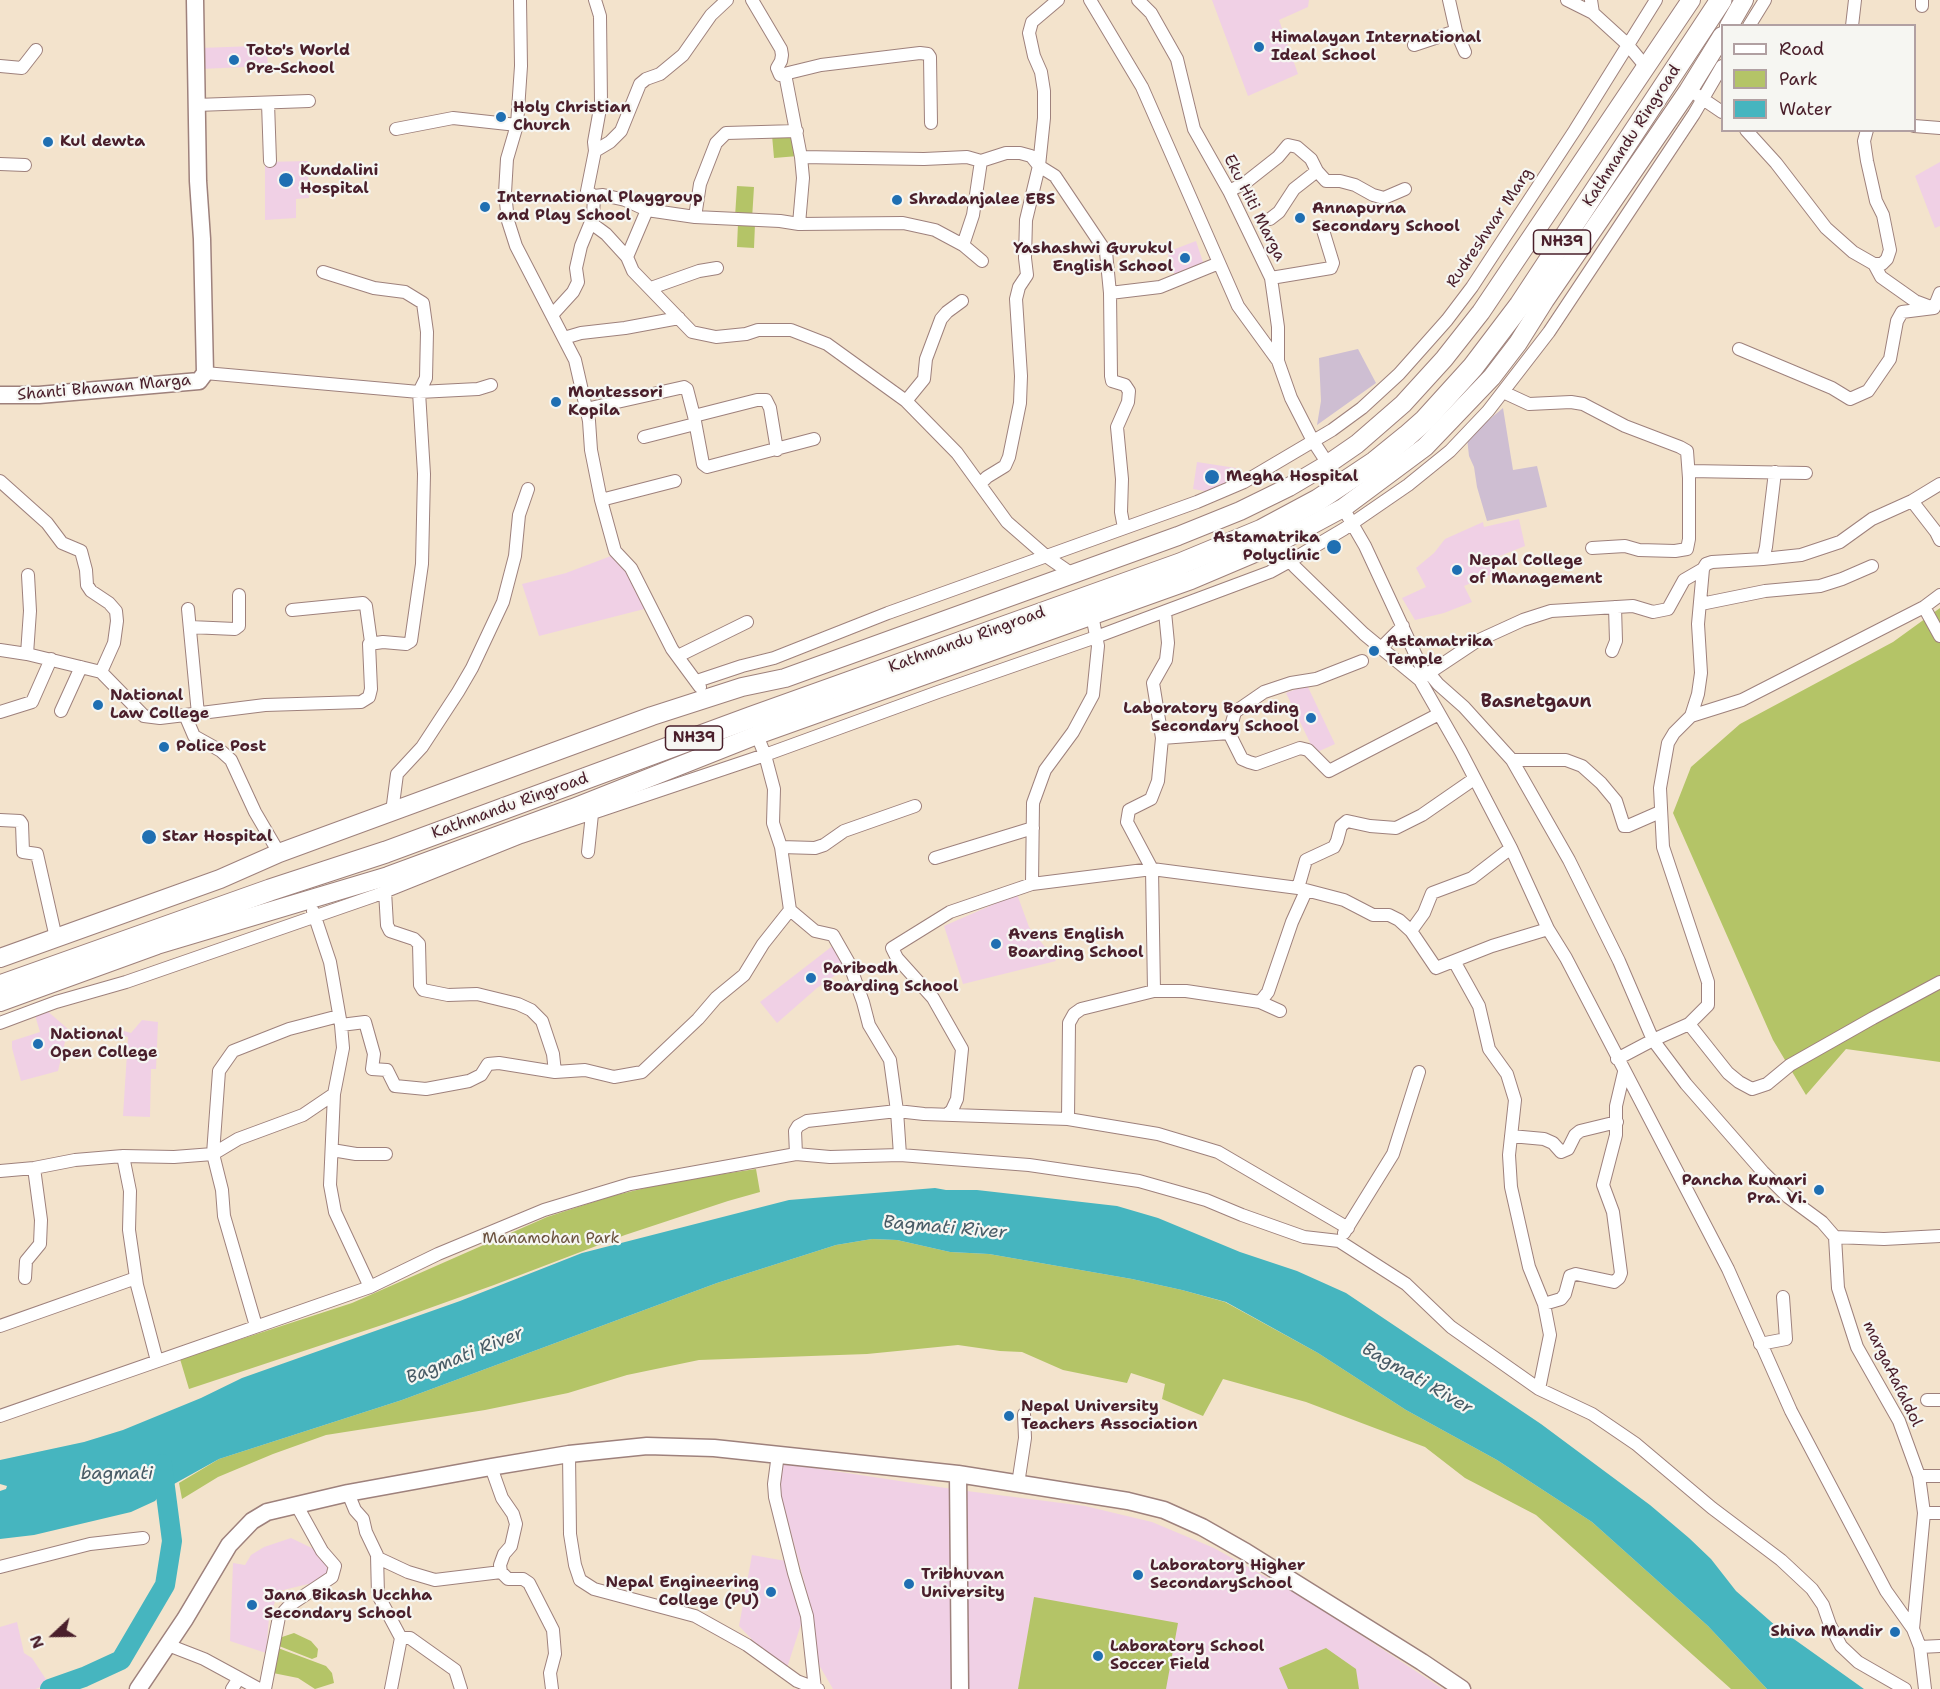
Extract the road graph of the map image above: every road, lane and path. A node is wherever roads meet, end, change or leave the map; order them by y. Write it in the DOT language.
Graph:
graph roads {
  1 [pos="195,0"];
  2 [pos="520,0"];
  3 [pos="595,0"];
  4 [pos="727,0"];
  5 [pos="752,0"];
  6 [pos="1058,0"];
  7 [pos="1090,0"];
  8 [pos="1138,0"];
  9 [pos="1449,0"];
  10 [pos="1567,0"];
  11 [pos="1591,0"];
  12 [pos="1656,0"];
  13 [pos="1691,0"];
  14 [pos="1708,0"];
  15 [pos="1721,0"];
  16 [pos="1744,0"];
  17 [pos="1765,0"];
  18 [pos="1855,0"];
  19 [pos="1593,13"];
  20 [pos="1730,24"];
  21 [pos="1750,24"];
  22 [pos="1852,24"];
  23 [pos="1456,31"];
  24 [pos="1721,38"];
  25 [pos="1414,45"];
  26 [pos="1630,48"];
  27 [pos="36,50"];
  28 [pos="1465,52"];
  29 [pos="0,66"];
  30 [pos="1646,67"];
  31 [pos="1721,67"];
  32 [pos="785,74"];
  33 [pos="1695,94"];
  34 [pos="309,101"];
  35 [pos="268,103"];
  36 [pos="196,105"];
  37 [pos="1721,111"];
  38 [pos="931,123"];
  39 [pos="516,125"];
  40 [pos="1916,126"];
  41 [pos="1940,128"];
  42 [pos="396,129"];
  43 [pos="797,131"];
  44 [pos="1748,132"];
  45 [pos="1866,132"];
  46 [pos="595,151"];
  47 [pos="801,157"];
  48 [pos="270,161"];
  49 [pos="981,161"];
  50 [pos="0,164"];
  51 [pos="25,165"];
  52 [pos="1039,166"];
  53 [pos="1317,171"];
  54 [pos="1405,189"];
  55 [pos="1229,190"];
  56 [pos="594,196"];
  57 [pos="646,210"];
  58 [pos="695,217"];
  59 [pos="1270,219"];
  60 [pos="591,223"];
  61 [pos="799,224"];
  62 [pos="1322,227"];
  63 [pos="963,245"];
  64 [pos="627,257"];
  65 [pos="982,261"];
  66 [pos="1219,263"];
  67 [pos="1874,264"];
  68 [pos="717,268"];
  69 [pos="323,272"];
  70 [pos="1271,278"];
  71 [pos="651,288"];
  72 [pos="1110,293"];
  73 [pos="1940,293"];
  74 [pos="962,301"];
  75 [pos="1937,310"];
  76 [pos="552,315"];
  77 [pos="679,318"];
  78 [pos="564,338"];
  79 [pos="1739,349"];
  80 [pos="1278,361"];
  81 [pos="205,373"];
  82 [pos="491,385"];
  83 [pos="418,392"];
  84 [pos="1503,392"];
  85 [pos="0,395"];
  86 [pos="906,401"];
  87 [pos="586,409"];
  88 [pos="694,420"];
  89 [pos="644,437"];
  90 [pos="814,439"];
  91 [pos="1313,441"];
  92 [pos="777,450"];
  93 [pos="1328,464"];
  94 [pos="1689,471"];
  95 [pos="1775,472"];
  96 [pos="1806,473"];
  97 [pos="0,481"];
  98 [pos="675,481"];
  99 [pos="980,484"];
  100 [pos="1940,484"];
  101 [pos="528,489"];
  102 [pos="601,500"];
  103 [pos="1912,501"];
  104 [pos="1348,516"];
  105 [pos="1124,528"];
  106 [pos="1940,540"];
  107 [pos="1276,544"];
  108 [pos="1592,548"];
  109 [pos="1046,556"];
  110 [pos="1763,559"];
  111 [pos="1290,561"];
  112 [pos="1872,566"];
  113 [pos="1703,569"];
  114 [pos="1072,574"];
  115 [pos="28,575"];
  116 [pos="239,595"];
  117 [pos="1934,598"];
  118 [pos="1701,604"];
  119 [pos="1615,607"];
  120 [pos="188,609"];
  121 [pos="292,610"];
  122 [pos="1165,612"];
  123 [pos="1092,615"];
  124 [pos="747,622"];
  125 [pos="1403,626"];
  126 [pos="190,627"];
  127 [pos="1940,636"];
  128 [pos="1096,637"];
  129 [pos="371,642"];
  130 [pos="1382,648"];
  131 [pos="0,650"];
  132 [pos="1612,651"];
  133 [pos="27,654"];
  134 [pos="678,656"];
  135 [pos="51,659"];
  136 [pos="1362,661"];
  137 [pos="81,667"];
  138 [pos="101,672"];
  139 [pos="1425,676"];
  140 [pos="697,681"];
  141 [pos="706,699"];
  142 [pos="61,711"];
  143 [pos="0,712"];
  144 [pos="191,714"];
  145 [pos="1439,714"];
  146 [pos="1690,716"];
  147 [pos="1229,733"];
  148 [pos="757,735"];
  149 [pos="1162,738"];
  150 [pos="765,755"];
  151 [pos="1512,760"];
  152 [pos="1474,779"];
  153 [pos="915,806"];
  154 [pos="392,812"];
  155 [pos="1660,812"];
  156 [pos="592,814"];
  157 [pos="0,820"];
  158 [pos="1033,828"];
  159 [pos="781,847"];
  160 [pos="1511,848"];
  161 [pos="588,852"];
  162 [pos="279,853"];
  163 [pos="935,858"];
  164 [pos="1152,870"];
  165 [pos="1032,884"];
  166 [pos="1302,889"];
  167 [pos="385,891"];
  168 [pos="312,908"];
  169 [pos="790,910"];
  170 [pos="114,925"];
  171 [pos="1548,928"];
  172 [pos="1411,931"];
  173 [pos="56,938"];
  174 [pos="155,939"];
  175 [pos="0,958"];
  176 [pos="1454,961"];
  177 [pos="0,975"];
  178 [pos="1940,982"];
  179 [pos="0,986"];
  180 [pos="1154,991"];
  181 [pos="0,1002"];
  182 [pos="1260,1002"];
  183 [pos="1280,1011"];
  184 [pos="340,1020"];
  185 [pos="0,1023"];
  186 [pos="1689,1024"];
  187 [pos="1653,1040"];
  188 [pos="1617,1059"];
  189 [pos="555,1072"];
  190 [pos="1419,1072"];
  191 [pos="1624,1072"];
  192 [pos="334,1094"];
  193 [pos="897,1111"];
  194 [pos="947,1115"];
  195 [pos="1068,1119"];
  196 [pos="1617,1122"];
  197 [pos="1511,1136"];
  198 [pos="333,1150"];
  199 [pos="213,1154"];
  200 [pos="386,1154"];
  201 [pos="796,1154"];
  202 [pos="900,1155"];
  203 [pos="123,1156"];
  204 [pos="34,1168"];
  205 [pos="0,1171"];
  206 [pos="1348,1228"];
  207 [pos="1940,1236"];
  208 [pos="1835,1237"];
  209 [pos="1339,1241"];
  210 [pos="25,1278"];
  211 [pos="136,1278"];
  212 [pos="370,1287"];
  213 [pos="1783,1297"];
  214 [pos="1544,1304"];
  215 [pos="0,1326"];
  216 [pos="256,1326"];
  217 [pos="1760,1344"];
  218 [pos="157,1361"];
  219 [pos="1539,1389"];
  220 [pos="1927,1400"];
  221 [pos="1940,1400"];
  222 [pos="1024,1414"];
  223 [pos="0,1416"];
  224 [pos="569,1454"];
  225 [pos="778,1454"];
  226 [pos="491,1467"];
  227 [pos="958,1474"];
  228 [pos="1919,1476"];
  229 [pos="1940,1476"];
  230 [pos="1018,1484"];
  231 [pos="348,1493"];
  232 [pos="296,1504"];
  233 [pos="1924,1513"];
  234 [pos="1940,1513"];
  235 [pos="143,1538"];
  236 [pos="378,1558"];
  237 [pos="0,1567"];
  238 [pos="501,1572"];
  239 [pos="1913,1629"];
  240 [pos="400,1638"];
  241 [pos="168,1645"];
  242 [pos="1940,1646"];
  243 [pos="1920,1647"];
  244 [pos="236,1684"];
  245 [pos="138,1689"];
  246 [pos="260,1689"];
  247 [pos="265,1689"];
  248 [pos="391,1689"];
  249 [pos="460,1689"];
  250 [pos="552,1689"];
  251 [pos="816,1689"];
  252 [pos="960,1689"];
  253 [pos="1462,1689"];
  254 [pos="1905,1689"];
  255 [pos="1925,1689"];
  1 -- 36 [label="main road"];
  2 -- 39 [label="street"];
  3 -- 46 [label="street"];
  4 -- 46 [label="street"];
  5 -- 32 [label="street"];
  6 -- 52 [label="street"];
  7 -- 66 [label="street"];
  8 -- 55 [label="street, Eku Hiti Marga"];
  9 -- 23 [label="street"];
  10 -- 19 [label="street"];
  11 -- 19 [label="street"];
  12 -- 26 [label="street, Rudreshwar Marg"];
  13 -- 30 [label="main road"];
  14 -- 170 [label="highway, Kathmandu Ringroad / NH39"];
  15 -- 174 [label="highway, Kathmandu Ringroad / NH39"];
  16 -- 20 [label="main road"];
  17 -- 21 [label="street"];
  18 -- 22 [label="street"];
  19 -- 26 [label="street"];
  23 -- 25 [label="street"];
  23 -- 28 [label="street"];
  24 -- 33 [label="main road"];
  26 -- 30 [label="street"];
  26 -- 91 [label="street, Rudreshwar Marg"];
  27 -- 29 [label="street"];
  30 -- 93 [label="main road"];
  31 -- 33 [label="street"];
  32 -- 38 [label="street"];
  32 -- 43 [label="street"];
  33 -- 37 [label="street"];
  33 -- 84 [label="street"];
  33 -- 104 [label="main road"];
  34 -- 35 [label="street"];
  35 -- 36 [label="street"];
  35 -- 48 [label="street"];
  36 -- 81 [label="main road"];
  39 -- 42 [label="street"];
  39 -- 76 [label="street"];
  40 -- 41 [label="street"];
  43 -- 47 [label="street"];
  43 -- 58 [label="street"];
  44 -- 67 [label="street"];
  45 -- 67 [label="street"];
  46 -- 56 [label="street"];
  47 -- 49 [label="street"];
  47 -- 61 [label="street"];
  49 -- 52 [label="street"];
  49 -- 63 [label="street"];
  50 -- 51 [label="street"];
  52 -- 72 [label="street"];
  52 -- 99 [label="street"];
  53 -- 54 [label="street"];
  53 -- 55 [label="street"];
  53 -- 59 [label="street"];
  55 -- 70 [label="street, Eku Hiti Marga"];
  56 -- 57 [label="street"];
  56 -- 60 [label="street"];
  57 -- 58 [label="street"];
  57 -- 64 [label="street"];
  58 -- 61 [label="street"];
  60 -- 64 [label="street"];
  60 -- 76 [label="street"];
  61 -- 63 [label="street"];
  62 -- 70 [label="street"];
  63 -- 65 [label="street"];
  64 -- 71 [label="street"];
  66 -- 72 [label="street"];
  66 -- 80 [label="street"];
  67 -- 75 [label="street"];
  68 -- 71 [label="street"];
  69 -- 83 [label="street"];
  70 -- 80 [label="street, Eku Hiti Marga"];
  71 -- 77 [label="street"];
  72 -- 105 [label="street"];
  73 -- 75 [label="street"];
  74 -- 86 [label="street"];
  75 -- 79 [label="street"];
  76 -- 78 [label="street"];
  77 -- 78 [label="street"];
  77 -- 86 [label="street"];
  78 -- 87 [label="street"];
  80 -- 91 [label="street, Eku Hiti Marga"];
  81 -- 83 [label="street"];
  81 -- 85 [label="main road, Shanti Bhawan Marga"];
  82 -- 83 [label="street"];
  83 -- 129 [label="street"];
  84 -- 94 [label="street"];
  84 -- 104 [label="street"];
  86 -- 99 [label="street"];
  87 -- 88 [label="street"];
  87 -- 102 [label="street"];
  88 -- 89 [label="street"];
  88 -- 92 [label="street"];
  88 -- 92 [label="street"];
  90 -- 92 [label="street"];
  91 -- 93 [label="street, Eku Hiti Marga"];
  91 -- 105 [label="street, Rudreshwar Marg"];
  93 -- 114 [label="main road"];
  94 -- 95 [label="street"];
  94 -- 108 [label="street"];
  95 -- 96 [label="street"];
  95 -- 110 [label="street"];
  97 -- 138 [label="street"];
  98 -- 102 [label="street"];
  99 -- 109 [label="street"];
  100 -- 103 [label="street"];
  101 -- 154 [label="street"];
  102 -- 134 [label="street"];
  103 -- 106 [label="street"];
  103 -- 110 [label="street"];
  104 -- 107 [label="main road"];
  104 -- 111 [label="street"];
  104 -- 125 [label="street"];
  105 -- 109 [label="street, Rudreshwar Marg"];
  107 -- 111 [label="street"];
  107 -- 123 [label="main road"];
  109 -- 114 [label="street"];
  109 -- 140 [label="street, Rudreshwar Marg"];
  110 -- 113 [label="street"];
  111 -- 122 [label="street"];
  111 -- 130 [label="street"];
  112 -- 118 [label="street"];
  113 -- 118 [label="street"];
  113 -- 119 [label="street"];
  114 -- 141 [label="main road"];
  115 -- 133 [label="street"];
  116 -- 126 [label="street"];
  117 -- 127 [label="street"];
  117 -- 146 [label="street"];
  118 -- 146 [label="street"];
  119 -- 132 [label="street"];
  119 -- 139 [label="street"];
  120 -- 126 [label="street"];
  121 -- 129 [label="street"];
  122 -- 128 [label="street"];
  122 -- 149 [label="street"];
  123 -- 128 [label="street"];
  123 -- 148 [label="main road"];
  124 -- 134 [label="street"];
  125 -- 130 [label="street"];
  125 -- 139 [label="street"];
  126 -- 144 [label="street"];
  128 -- 150 [label="street"];
  128 -- 158 [label="street"];
  129 -- 144 [label="street"];
  130 -- 139 [label="street"];
  131 -- 133 [label="street"];
  133 -- 135 [label="street"];
  134 -- 140 [label="street"];
  135 -- 137 [label="street"];
  135 -- 143 [label="street"];
  136 -- 147 [label="street"];
  137 -- 138 [label="street"];
  137 -- 142 [label="street"];
  138 -- 144 [label="street"];
  139 -- 145 [label="street"];
  139 -- 151 [label="street"];
  140 -- 141 [label="street"];
  141 -- 154 [label="main road"];
  144 -- 162 [label="street"];
  145 -- 147 [label="street"];
  145 -- 152 [label="street"];
  146 -- 155 [label="street"];
  147 -- 149 [label="street"];
  148 -- 150 [label="street"];
  148 -- 168 [label="main road"];
  149 -- 164 [label="street"];
  150 -- 156 [label="street"];
  150 -- 159 [label="street"];
  151 -- 155 [label="street"];
  151 -- 187 [label="street"];
  152 -- 160 [label="street"];
  152 -- 166 [label="street"];
  153 -- 159 [label="street"];
  154 -- 162 [label="main road"];
  155 -- 186 [label="street"];
  156 -- 161 [label="street"];
  156 -- 167 [label="street"];
  157 -- 173 [label="street"];
  158 -- 163 [label="street"];
  158 -- 165 [label="street"];
  159 -- 169 [label="street"];
  160 -- 171 [label="street"];
  160 -- 172 [label="street"];
  162 -- 170 [label="main road"];
  164 -- 165 [label="street"];
  164 -- 166 [label="street"];
  164 -- 180 [label="street"];
  165 -- 194 [label="street"];
  166 -- 172 [label="street"];
  166 -- 182 [label="street"];
  167 -- 168 [label="street"];
  167 -- 189 [label="street"];
  168 -- 174 [label="main road"];
  168 -- 184 [label="street"];
  168 -- 185 [label="street"];
  169 -- 189 [label="street"];
  169 -- 193 [label="street"];
  170 -- 173 [label="main road"];
  170 -- 177 [label="highway, Kathmandu Ringroad / NH39"];
  171 -- 176 [label="street"];
  171 -- 188 [label="street"];
  172 -- 176 [label="street"];
  173 -- 175 [label="main road"];
  174 -- 179 [label="highway, Kathmandu Ringroad / NH39"];
  174 -- 181 [label="main road"];
  176 -- 197 [label="street"];
  178 -- 186 [label="street"];
  180 -- 182 [label="street"];
  180 -- 195 [label="street"];
  182 -- 183 [label="street"];
  184 -- 189 [label="street"];
  184 -- 192 [label="street"];
  184 -- 199 [label="street"];
  186 -- 187 [label="street"];
  187 -- 188 [label="street"];
  187 -- 208 [label="street"];
  188 -- 191 [label="street"];
  190 -- 206 [label="street"];
  191 -- 196 [label="street"];
  191 -- 217 [label="street"];
  192 -- 198 [label="street"];
  192 -- 199 [label="street"];
  193 -- 194 [label="street"];
  193 -- 201 [label="street"];
  193 -- 202 [label="street"];
  194 -- 195 [label="street"];
  195 -- 206 [label="street"];
  196 -- 197 [label="street"];
  196 -- 214 [label="street"];
  197 -- 214 [label="street"];
  198 -- 200 [label="street"];
  198 -- 212 [label="street"];
  199 -- 203 [label="street"];
  199 -- 216 [label="street"];
  201 -- 202 [label="street"];
  201 -- 212 [label="street"];
  202 -- 209 [label="street"];
  203 -- 204 [label="street"];
  203 -- 211 [label="street"];
  204 -- 205 [label="street"];
  204 -- 210 [label="street"];
  206 -- 209 [label="street"];
  207 -- 208 [label="street"];
  208 -- 228 [label="street, margaAafaldol"];
  209 -- 219 [label="street"];
  211 -- 215 [label="street"];
  211 -- 218 [label="street"];
  212 -- 216 [label="street"];
  213 -- 217 [label="street"];
  214 -- 219 [label="street"];
  216 -- 218 [label="street"];
  217 -- 239 [label="street"];
  218 -- 223 [label="street"];
  219 -- 254 [label="street"];
  220 -- 221 [label="street"];
  222 -- 230 [label="street"];
  224 -- 225 [label="main road"];
  224 -- 226 [label="main road"];
  224 -- 251 [label="street"];
  225 -- 227 [label="main road"];
  225 -- 251 [label="street"];
  226 -- 231 [label="main road"];
  226 -- 238 [label="street"];
  227 -- 230 [label="main road"];
  227 -- 252 [label="main road"];
  228 -- 229 [label="street"];
  228 -- 233 [label="street, margaAafaldol"];
  230 -- 253 [label="main road"];
  231 -- 232 [label="main road"];
  231 -- 236 [label="street"];
  232 -- 241 [label="main road"];
  232 -- 247 [label="street"];
  233 -- 234 [label="street"];
  233 -- 239 [label="street, margaAafaldol"];
  235 -- 237 [label="street"];
  236 -- 238 [label="street"];
  236 -- 240 [label="street"];
  238 -- 250 [label="street"];
  239 -- 243 [label="street, margaAafaldol"];
  240 -- 248 [label="street"];
  240 -- 249 [label="street"];
  241 -- 244 [label="street"];
  241 -- 245 [label="main road"];
  242 -- 243 [label="street"];
  243 -- 255 [label="street, margaAafaldol"];
  244 -- 246 [label="street"];
}
